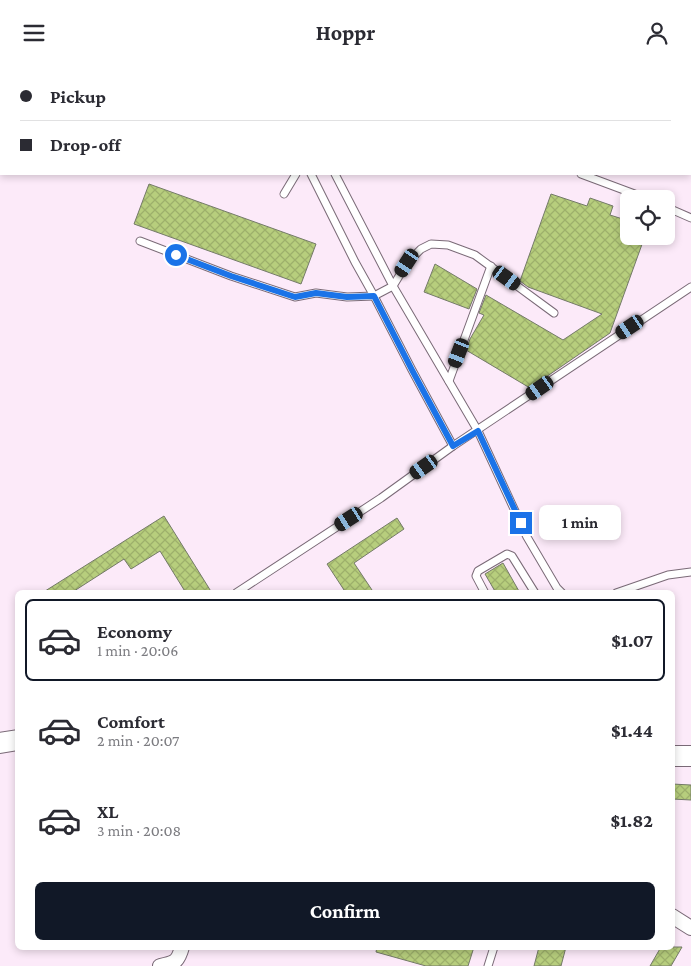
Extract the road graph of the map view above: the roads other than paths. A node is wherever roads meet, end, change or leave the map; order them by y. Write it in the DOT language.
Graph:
graph roads {
  1 [pos="295,175"];
  2 [pos="312,175"];
  3 [pos="336,175"];
  4 [pos="584,175"];
  5 [pos="624,190"];
  6 [pos="284,194"];
  7 [pos="675,211"];
  8 [pos="691,218"];
  9 [pos="140,241"];
  10 [pos="491,266"];
  11 [pos="393,286"];
  12 [pos="691,287"];
  13 [pos="374,296"];
  14 [pos="554,313"];
  15 [pos="449,381"];
  16 [pos="478,431"];
  17 [pos="453,446"];
  18 [pos="691,572"];
  19 [pos="241,590"];
  20 [pos="483,590"];
  21 [pos="533,590"];
  22 [pos="558,590"];
  23 [pos="625,590"];
  24 [pos="15,740"];
  25 [pos="0,743"];
  26 [pos="675,918"];
  27 [pos="691,928"];
  28 [pos="181,950"];
  29 [pos="493,950"];
  30 [pos="160,966"];
  31 [pos="488,966"];
  1 -- 6 [label="lane"];
  2 -- 13 [label="lane"];
  3 -- 11 [label="lane"];
  4 -- 5 [label="lane"];
  7 -- 8 [label="lane"];
  9 -- 13 [label="lane"];
  10 -- 11 [label="lane"];
  10 -- 14 [label="lane"];
  10 -- 15 [label="lane"];
  11 -- 13 [label="lane"];
  11 -- 15 [label="lane"];
  12 -- 16 [label="lane"];
  13 -- 17 [label="lane"];
  15 -- 16 [label="lane"];
  16 -- 17 [label="lane"];
  16 -- 22 [label="lane"];
  17 -- 19 [label="lane"];
  18 -- 23 [label="lane"];
  20 -- 21 [label="lane"];
  24 -- 25 [label="street"];
  26 -- 27 [label="street"];
  28 -- 30 [label="street"];
  29 -- 31 [label="lane"];
}
